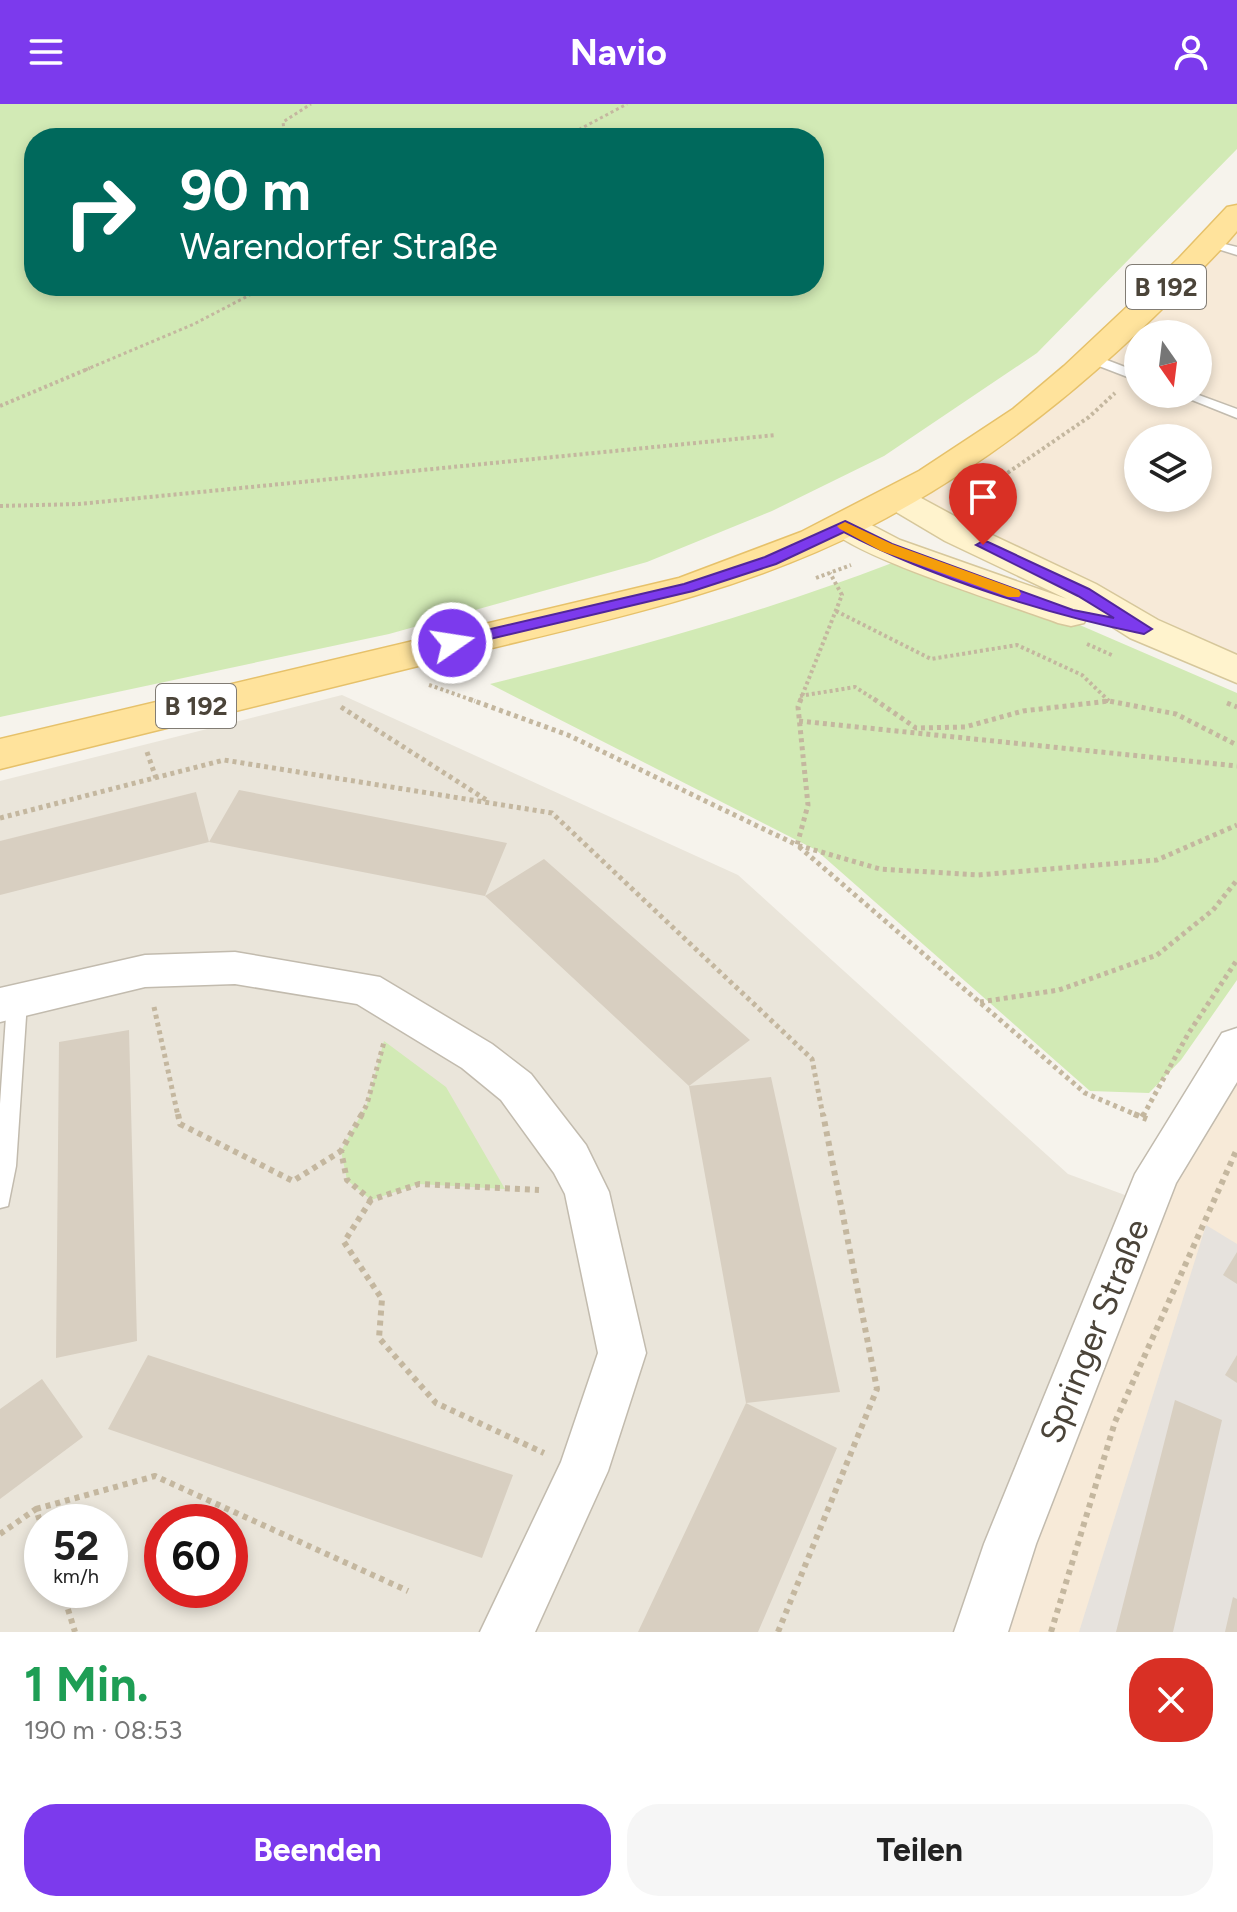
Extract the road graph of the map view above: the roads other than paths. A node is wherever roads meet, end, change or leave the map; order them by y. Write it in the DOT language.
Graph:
graph roads {
  1 [pos="1237,213"];
  2 [pos="1224,247"];
  3 [pos="1091,358"];
  4 [pos="1124,371"];
  5 [pos="1212,405"];
  6 [pos="1237,414"];
  7 [pos="898,499"];
  8 [pos="845,526"];
  9 [pos="1144,629"];
  10 [pos="1237,670"];
  11 [pos="0,754"];
  12 [pos="8,1003"];
  13 [pos="1237,1045"];
  14 [pos="0,1199"];
  15 [pos="507,1632"];
  16 [pos="981,1632"];
  1 -- 2 [label="main road, B 192"];
  2 -- 3 [label="main road, B 192"];
  3 -- 4 [label="lane"];
  3 -- 7 [label="main road, B 192"];
  5 -- 6 [label="lane"];
  7 -- 8 [label="main road, B 192"];
  7 -- 9 [label="main road"];
  8 -- 9 [label="main road"];
  8 -- 11 [label="main road, B 192"];
  9 -- 10 [label="main road"];
  12 -- 14 [label="lane"];
  12 -- 15 [label="street"];
  13 -- 16 [label="street, Springer Straße"];
}
